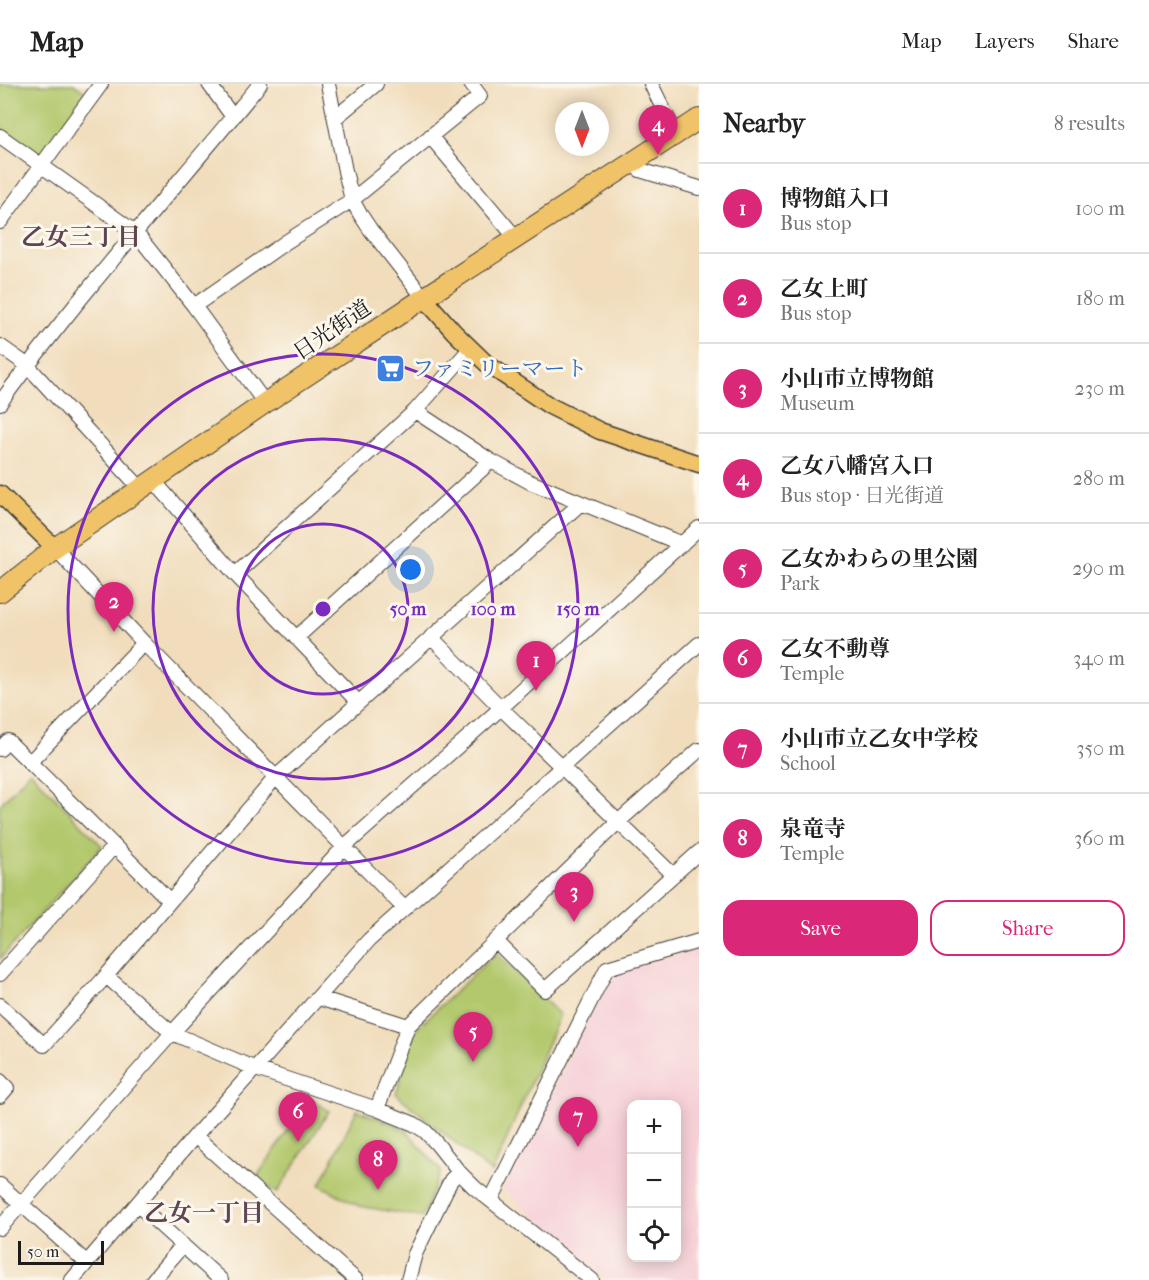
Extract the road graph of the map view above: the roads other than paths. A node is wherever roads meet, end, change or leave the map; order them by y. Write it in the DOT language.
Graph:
graph roads {
  1 [pos="209,84"];
  2 [pos="260,84"];
  3 [pos="328,84"];
  4 [pos="376,84"];
  5 [pos="471,84"];
  6 [pos="651,84"];
  7 [pos="94,87"];
  8 [pos="233,117"];
  9 [pos="335,118"];
  10 [pos="699,119"];
  11 [pos="676,135"];
  12 [pos="0,136"];
  13 [pos="430,136"];
  14 [pos="631,164"];
  15 [pos="42,166"];
  16 [pos="699,188"];
  17 [pos="352,200"];
  18 [pos="0,222"];
  19 [pos="136,232"];
  20 [pos="516,238"];
  21 [pos="424,298"];
  22 [pos="194,306"];
  23 [pos="0,346"];
  24 [pos="470,349"];
  25 [pos="27,365"];
  26 [pos="0,403"];
  27 [pos="265,403"];
  28 [pos="415,411"];
  29 [pos="491,461"];
  30 [pos="699,464"];
  31 [pos="148,485"];
  32 [pos="0,494"];
  33 [pos="581,503"];
  34 [pos="699,528"];
  35 [pos="682,544"];
  36 [pos="55,548"];
  37 [pos="235,574"];
  38 [pos="0,592"];
  39 [pos="431,637"];
  40 [pos="296,638"];
  41 [pos="144,643"];
  42 [pos="699,644"];
  43 [pos="358,702"];
  44 [pos="501,708"];
  45 [pos="0,749"];
  46 [pos="699,750"];
  47 [pos="30,762"];
  48 [pos="562,767"];
  49 [pos="276,777"];
  50 [pos="618,822"];
  51 [pos="114,846"];
  52 [pos="344,847"];
  53 [pos="699,852"];
  54 [pos="673,875"];
  55 [pos="170,901"];
  56 [pos="404,908"];
  57 [pos="496,940"];
  58 [pos="699,941"];
  59 [pos="0,974"];
  60 [pos="106,976"];
  61 [pos="319,998"];
  62 [pos="0,1005"];
  63 [pos="408,1026"];
  64 [pos="172,1033"];
  65 [pos="256,1069"];
  66 [pos="0,1081"];
  67 [pos="0,1096"];
  68 [pos="377,1109"];
  69 [pos="195,1136"];
  70 [pos="459,1173"];
  71 [pos="0,1185"];
  72 [pos="491,1200"];
  73 [pos="21,1204"];
  74 [pos="137,1204"];
  75 [pos="0,1228"];
  76 [pos="183,1245"];
  77 [pos="87,1262"];
  78 [pos="72,1280"];
  79 [pos="153,1280"];
  80 [pos="221,1280"];
  81 [pos="356,1280"];
  82 [pos="408,1280"];
  83 [pos="592,1280"];
  1 -- 8 [label="street"];
  2 -- 8 [label="street"];
  3 -- 9 [label="street"];
  4 -- 9 [label="street"];
  5 -- 13 [label="street"];
  6 -- 11 [label="street"];
  7 -- 15 [label="street"];
  8 -- 19 [label="street"];
  9 -- 17 [label="street"];
  10 -- 11 [label="highway, 日光街道"];
  11 -- 14 [label="highway, 日光街道"];
  12 -- 15 [label="street"];
  13 -- 17 [label="street"];
  13 -- 20 [label="street"];
  14 -- 16 [label="street"];
  14 -- 20 [label="highway, 日光街道"];
  15 -- 18 [label="street"];
  15 -- 19 [label="street"];
  17 -- 21 [label="street"];
  17 -- 22 [label="street"];
  19 -- 22 [label="street"];
  19 -- 25 [label="street"];
  20 -- 21 [label="highway, 日光街道"];
  21 -- 24 [label="main road"];
  21 -- 27 [label="highway, 日光街道"];
  22 -- 27 [label="street"];
  23 -- 25 [label="street"];
  24 -- 28 [label="street"];
  24 -- 30 [label="main road"];
  25 -- 26 [label="street"];
  25 -- 31 [label="street"];
  27 -- 31 [label="highway, 日光街道"];
  28 -- 29 [label="street"];
  28 -- 37 [label="street"];
  29 -- 33 [label="street"];
  29 -- 40 [label="street"];
  31 -- 36 [label="highway, 日光街道"];
  31 -- 37 [label="street"];
  32 -- 36 [label="main road"];
  33 -- 35 [label="street"];
  33 -- 39 [label="street"];
  34 -- 35 [label="street"];
  35 -- 44 [label="street"];
  36 -- 38 [label="highway, 日光街道"];
  36 -- 41 [label="street"];
  37 -- 40 [label="street"];
  39 -- 43 [label="street"];
  39 -- 44 [label="street"];
  40 -- 43 [label="street"];
  41 -- 47 [label="street"];
  41 -- 49 [label="street"];
  42 -- 48 [label="street"];
  43 -- 49 [label="street"];
  44 -- 48 [label="street"];
  44 -- 52 [label="street"];
  45 -- 47 [label="street"];
  46 -- 50 [label="street"];
  47 -- 51 [label="street"];
  48 -- 50 [label="street"];
  48 -- 56 [label="street"];
  49 -- 52 [label="street"];
  49 -- 55 [label="street"];
  50 -- 54 [label="street"];
  50 -- 57 [label="street"];
  51 -- 55 [label="street"];
  51 -- 59 [label="street"];
  52 -- 56 [label="street"];
  52 -- 64 [label="street"];
  53 -- 54 [label="street"];
  54 -- 57 [label="street"];
  55 -- 60 [label="street"];
  56 -- 61 [label="street"];
  57 -- 63 [label="street"];
  58 -- 72 [label="street"];
  60 -- 62 [label="street"];
  60 -- 64 [label="street"];
  61 -- 63 [label="street"];
  61 -- 65 [label="street"];
  63 -- 68 [label="street"];
  64 -- 65 [label="street"];
  64 -- 73 [label="street"];
  65 -- 68 [label="street"];
  65 -- 69 [label="street"];
  66 -- 67 [label="street"];
  68 -- 70 [label="street"];
  69 -- 74 [label="street"];
  69 -- 81 [label="street"];
  70 -- 72 [label="street"];
  70 -- 82 [label="street"];
  71 -- 73 [label="street"];
  72 -- 83 [label="street"];
  73 -- 75 [label="street"];
  73 -- 77 [label="street"];
  74 -- 76 [label="street"];
  74 -- 77 [label="street"];
  76 -- 79 [label="street"];
  76 -- 80 [label="street"];
  77 -- 78 [label="street"];
}
